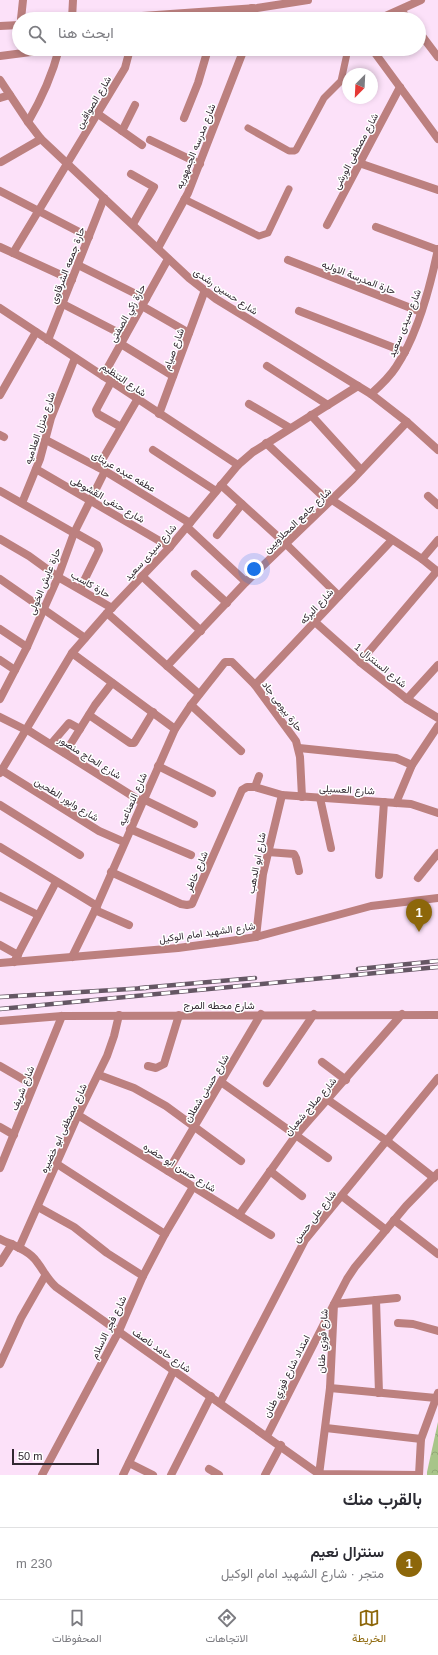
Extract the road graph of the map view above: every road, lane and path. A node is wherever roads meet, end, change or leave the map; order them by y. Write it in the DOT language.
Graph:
graph roads {
  1 [pos="23,0"];
  2 [pos="73,0"];
  3 [pos="305,0"];
  4 [pos="421,0"];
  5 [pos="254,5"];
  6 [pos="401,10"];
  7 [pos="22,12"];
  8 [pos="72,12"];
  9 [pos="176,12"];
  10 [pos="396,12"];
  11 [pos="12,25"];
  12 [pos="0,26"];
  13 [pos="426,41"];
  14 [pos="12,54"];
  15 [pos="0,56"];
  16 [pos="57,56"];
  17 [pos="128,56"];
  18 [pos="206,56"];
  19 [pos="241,56"];
  20 [pos="346,56"];
  21 [pos="377,56"];
  22 [pos="438,56"];
  23 [pos="0,80"];
  24 [pos="400,87"];
  25 [pos="10,96"];
  26 [pos="0,98"];
  27 [pos="135,105"];
  28 [pos="98,114"];
  29 [pos="184,118"];
  30 [pos="28,122"];
  31 [pos="248,128"];
  32 [pos="122,131"];
  33 [pos="437,135"];
  34 [pos="41,139"];
  35 [pos="150,140"];
  36 [pos="142,145"];
  37 [pos="2,162"];
  38 [pos="68,164"];
  39 [pos="200,164"];
  40 [pos="359,164"];
  41 [pos="131,174"];
  42 [pos="289,189"];
  43 [pos="438,190"];
  44 [pos="0,191"];
  45 [pos="104,198"];
  46 [pos="184,199"];
  47 [pos="39,211"];
  48 [pos="133,224"];
  49 [pos="327,225"];
  50 [pos="376,227"];
  51 [pos="89,237"];
  52 [pos="0,247"];
  53 [pos="158,248"];
  54 [pos="438,249"];
  55 [pos="13,253"];
  56 [pos="168,258"];
  57 [pos="288,260"];
  58 [pos="78,265"];
  59 [pos="72,280"];
  60 [pos="435,282"];
  61 [pos="205,290"];
  62 [pos="146,299"];
  63 [pos="62,304"];
  64 [pos="142,306"];
  65 [pos="0,308"];
  66 [pos="299,311"];
  67 [pos="422,312"];
  68 [pos="36,332"];
  69 [pos="189,333"];
  70 [pos="125,336"];
  71 [pos="48,340"];
  72 [pos="121,344"];
  73 [pos="405,352"];
  74 [pos="75,358"];
  75 [pos="267,366"];
  76 [pos="103,376"];
  77 [pos="173,376"];
  78 [pos="111,382"];
  79 [pos="358,386"];
  80 [pos="371,394"];
  81 [pos="0,395"];
  82 [pos="137,400"];
  83 [pos="249,404"];
  84 [pos="328,404"];
  85 [pos="159,414"];
  86 [pos="310,415"];
  87 [pos="407,422"];
  88 [pos="122,426"];
  89 [pos="290,428"];
  90 [pos="46,440"];
  91 [pos="266,443"];
  92 [pos="153,450"];
  93 [pos="438,450"];
  94 [pos="238,465"];
  95 [pos="102,468"];
  96 [pos="36,469"];
  97 [pos="361,470"];
  98 [pos="219,488"];
  99 [pos="0,491"];
  100 [pos="428,496"];
  101 [pos="91,499"];
  102 [pos="331,501"];
  103 [pos="22,503"];
  104 [pos="242,504"];
  105 [pos="438,505"];
  106 [pos="188,525"];
  107 [pos="74,532"];
  108 [pos="217,535"];
  109 [pos="0,539"];
  110 [pos="392,540"];
  111 [pos="438,540"];
  112 [pos="286,544"];
  113 [pos="170,547"];
  114 [pos="422,559"];
  115 [pos="438,571"];
  116 [pos="195,574"];
  117 [pos="142,576"];
  118 [pos="58,577"];
  119 [pos="0,579"];
  120 [pos="246,582"];
  121 [pos="80,589"];
  122 [pos="339,596"];
  123 [pos="227,603"];
  124 [pos="44,610"];
  125 [pos="109,610"];
  126 [pos="315,622"];
  127 [pos="0,629"];
  128 [pos="201,631"];
  129 [pos="85,638"];
  130 [pos="27,647"];
  131 [pos="72,653"];
  132 [pos="0,660"];
  133 [pos="229,661"];
  134 [pos="360,662"];
  135 [pos="438,665"];
  136 [pos="167,666"];
  137 [pos="15,670"];
  138 [pos="112,682"];
  139 [pos="255,685"];
  140 [pos="199,694"];
  141 [pos="0,699"];
  142 [pos="407,699"];
  143 [pos="191,705"];
  144 [pos="153,712"];
  145 [pos="89,715"];
  146 [pos="0,717"];
  147 [pos="438,718"];
  148 [pos="438,726"];
  149 [pos="26,729"];
  150 [pos="80,729"];
  151 [pos="175,729"];
  152 [pos="51,744"];
  153 [pos="299,748"];
  154 [pos="241,751"];
  155 [pos="65,753"];
  156 [pos="412,765"];
  157 [pos="158,766"];
  158 [pos="1,771"];
  159 [pos="259,776"];
  160 [pos="255,787"];
  161 [pos="212,793"];
  162 [pos="282,795"];
  163 [pos="302,797"];
  164 [pos="320,798"];
  165 [pos="143,800"];
  166 [pos="384,802"];
  167 [pos="396,803"];
  168 [pos="0,805"];
  169 [pos="438,813"];
  170 [pos="194,824"];
  171 [pos="130,829"];
  172 [pos="124,842"];
  173 [pos="0,847"];
  174 [pos="331,848"];
  175 [pos="268,852"];
  176 [pos="438,853"];
  177 [pos="191,855"];
  178 [pos="80,856"];
  179 [pos="299,871"];
  180 [pos="111,872"];
  181 [pos="379,875"];
  182 [pos="418,878"];
  183 [pos="56,882"];
  184 [pos="0,896"];
  185 [pos="438,898"];
  186 [pos="96,908"];
  187 [pos="38,915"];
  188 [pos="129,925"];
  189 [pos="256,937"];
  190 [pos="0,945"];
  191 [pos="72,957"];
  192 [pos="16,958"];
  193 [pos="0,963"];
  194 [pos="261,1014"];
  195 [pos="314,1014"];
  196 [pos="402,1014"];
  197 [pos="438,1014"];
  198 [pos="119,1015"];
  199 [pos="179,1015"];
  200 [pos="62,1016"];
  201 [pos="0,1021"];
  202 [pos="322,1062"];
  203 [pos="0,1066"];
  204 [pos="148,1066"];
  205 [pos="99,1075"];
  206 [pos="438,1078"];
  207 [pos="346,1080"];
  208 [pos="221,1082"];
  209 [pos="267,1083"];
  210 [pos="34,1085"];
  211 [pos="328,1100"];
  212 [pos="78,1115"];
  213 [pos="0,1127"];
  214 [pos="195,1127"];
  215 [pos="14,1135"];
  216 [pos="296,1136"];
  217 [pos="387,1141"];
  218 [pos="328,1158"];
  219 [pos="241,1160"];
  220 [pos="57,1164"];
  221 [pos="0,1168"];
  222 [pos="270,1171"];
  223 [pos="168,1172"];
  224 [pos="436,1175"];
  225 [pos="193,1187"];
  226 [pos="302,1196"];
  227 [pos="342,1196"];
  228 [pos="38,1207"];
  229 [pos="239,1216"];
  230 [pos="394,1220"];
  231 [pos="386,1230"];
  232 [pos="165,1234"];
  233 [pos="271,1235"];
  234 [pos="0,1239"];
  235 [pos="12,1244"];
  236 [pos="19,1248"];
  237 [pos="438,1254"];
  238 [pos="0,1263"];
  239 [pos="45,1276"];
  240 [pos="143,1276"];
  241 [pos="397,1298"];
  242 [pos="376,1300"];
  243 [pos="334,1304"];
  244 [pos="398,1322"];
  245 [pos="119,1331"];
  246 [pos="438,1331"];
  247 [pos="0,1364"];
  248 [pos="174,1370"];
  249 [pos="330,1388"];
  250 [pos="379,1393"];
  251 [pos="211,1396"];
  252 [pos="437,1396"];
  253 [pos="220,1403"];
  254 [pos="326,1428"];
  255 [pos="267,1436"];
  256 [pos="421,1439"];
  257 [pos="280,1445"];
  258 [pos="129,1463"];
  259 [pos="209,1469"];
  260 [pos="319,1474"];
  261 [pos="42,1475"];
  262 [pos="123,1475"];
  263 [pos="153,1475"];
  264 [pos="171,1475"];
  265 [pos="219,1475"];
  266 [pos="265,1475"];
  267 [pos="419,1475"];
  1 -- 7 [label="street"];
  2 -- 8 [label="street"];
  3 -- 5 [label="street"];
  4 -- 6 [label="street"];
  5 -- 9 [label="street"];
  6 -- 10 [label="street"];
  11 -- 12 [label="street"];
  13 -- 22 [label="street"];
  14 -- 15 [label="street"];
  16 -- 30 [label="street"];
  17 -- 28 [label="street, شارع الصوافين"];
  18 -- 29 [label="street"];
  19 -- 39 [label="street, شارع مدرسه الجمهوريه"];
  20 -- 31 [label="lane"];
  21 -- 24 [label="street"];
  23 -- 25 [label="street, شارع حسين رشدى"];
  24 -- 33 [label="street"];
  24 -- 40 [label="street, شارع مصطفى الورشى"];
  25 -- 26 [label="street"];
  25 -- 30 [label="street, شارع حسين رشدى"];
  27 -- 32 [label="street"];
  28 -- 32 [label="street"];
  28 -- 38 [label="street, شارع الصوافين"];
  30 -- 34 [label="street, شارع حسين رشدى"];
  32 -- 36 [label="street"];
  34 -- 37 [label="street"];
  34 -- 38 [label="street, شارع حسين رشدى"];
  35 -- 39 [label="street"];
  38 -- 45 [label="street, شارع حسين رشدى"];
  38 -- 47 [label="street, شارع الصوافين"];
  39 -- 46 [label="street, شارع مدرسه الجمهوريه"];
  40 -- 43 [label="street"];
  40 -- 49 [label="street, شارع مصطفى الورشى"];
  41 -- 48 [label="street"];
  42 -- 46 [label="lane"];
  44 -- 47 [label="street"];
  45 -- 48 [label="street, شارع حسين رشدى"];
  45 -- 51 [label="street, حارة جمعه الشرقاوى"];
  46 -- 53 [label="street, شارع مدرسه الجمهوريه"];
  47 -- 51 [label="street"];
  47 -- 55 [label="street, شارع الصوافين"];
  48 -- 53 [label="street, شارع حسين رشدى"];
  50 -- 54 [label="street"];
  51 -- 58 [label="street, حارة جمعه الشرقاوى"];
  52 -- 55 [label="street"];
  53 -- 56 [label="street, شارع حسين رشدى"];
  54 -- 60 [label="street, شارع سيدى سعيد"];
  55 -- 59 [label="street"];
  56 -- 61 [label="street, شارع حسين رشدى"];
  56 -- 62 [label="street, حارة زكي الصفتى"];
  57 -- 67 [label="street, حارة المدرسة الاوليه"];
  58 -- 59 [label="street, حارة جمعه الشرقاوى"];
  58 -- 62 [label="street"];
  59 -- 63 [label="street, حارة جمعه الشرقاوى"];
  60 -- 67 [label="street, شارع سيدى سعيد"];
  61 -- 69 [label="street, شارع صيام"];
  61 -- 79 [label="street, شارع حسين رشدى"];
  62 -- 64 [label="street, حارة زكي الصفتى"];
  63 -- 70 [label="street"];
  63 -- 71 [label="street, حارة جمعه الشرقاوى"];
  64 -- 69 [label="street"];
  64 -- 70 [label="street, حارة زكي الصفتى"];
  65 -- 68 [label="street, شارع التنظيم"];
  66 -- 73 [label="street"];
  67 -- 73 [label="street, شارع سيدى سعيد"];
  68 -- 71 [label="street, شارع التنظيم"];
  68 -- 81 [label="street"];
  69 -- 77 [label="street, شارع صيام"];
  70 -- 72 [label="street, حارة زكي الصفتى"];
  71 -- 74 [label="street, شارع التنظيم"];
  72 -- 76 [label="street, حارة زكي الصفتى"];
  72 -- 77 [label="street"];
  73 -- 80 [label="street, شارع سيدى سعيد"];
  74 -- 76 [label="street, شارع التنظيم"];
  74 -- 90 [label="street, شارع منزل العلاميه"];
  75 -- 84 [label="street"];
  76 -- 78 [label="street, شارع التنظيم"];
  77 -- 85 [label="street, شارع صيام"];
  78 -- 82 [label="street, شارع التنظيم"];
  78 -- 88 [label="street"];
  79 -- 80 [label="street, شارع حسين رشدى"];
  79 -- 84 [label="street, شارع سيدى سعيد"];
  80 -- 87 [label="street, شارع حسين رشدى"];
  82 -- 85 [label="street, شارع التنظيم"];
  82 -- 88 [label="street, حارة عايش الخولى"];
  83 -- 89 [label="street"];
  84 -- 86 [label="street, شارع سيدى سعيد"];
  85 -- 94 [label="street, شارع التنظيم"];
  86 -- 89 [label="street, شارع سيدى سعيد"];
  86 -- 97 [label="street"];
  87 -- 93 [label="street, شارع حسين رشدى"];
  87 -- 97 [label="street, شارع جامع المحلاويين"];
  88 -- 95 [label="street, حارة عايش الخولى"];
  89 -- 91 [label="street, شارع سيدى سعيد"];
  90 -- 95 [label="street, عطفه عبده عربتاى"];
  90 -- 96 [label="street, شارع منزل العلاميه"];
  91 -- 94 [label="street, شارع سيدى سعيد"];
  91 -- 102 [label="street"];
  92 -- 98 [label="street"];
  94 -- 98 [label="street, شارع سيدى سعيد"];
  95 -- 101 [label="street, حارة عايش الخولى"];
  95 -- 106 [label="street, عطفه عبده عربتاى"];
  96 -- 101 [label="street, شارع حنفى القشوطى"];
  96 -- 103 [label="street, شارع منزل العلاميه"];
  97 -- 102 [label="street, شارع جامع المحلاويين"];
  98 -- 104 [label="street"];
  98 -- 106 [label="street, شارع سيدى سعيد"];
  99 -- 103 [label="street"];
  100 -- 105 [label="street"];
  101 -- 107 [label="street, حارة عايش الخولى"];
  101 -- 113 [label="street, شارع حنفى القشوطى"];
  102 -- 110 [label="street"];
  102 -- 112 [label="street, شارع جامع المحلاويين"];
  103 -- 107 [label="street"];
  104 -- 108 [label="street"];
  104 -- 112 [label="street"];
  106 -- 113 [label="street, شارع سيدى سعيد"];
  106 -- 120 [label="street, عطفه عبده عربتاى"];
  107 -- 118 [label="street, حارة عايش الخولى"];
  107 -- 121 [label="street"];
  109 -- 118 [label="street, حارة كاسب"];
  110 -- 114 [label="street"];
  110 -- 122 [label="street, شارع البركه"];
  111 -- 114 [label="street"];
  112 -- 120 [label="street, شارع جامع المحلاويين"];
  112 -- 122 [label="street"];
  113 -- 117 [label="street, شارع سيدى سعيد"];
  114 -- 115 [label="street"];
  115 -- 134 [label="street"];
  116 -- 123 [label="street"];
  117 -- 125 [label="street, شارع سيدى سعيد"];
  117 -- 128 [label="street"];
  118 -- 121 [label="street, حارة كاسب"];
  118 -- 124 [label="street, حارة عايش الخولى"];
  119 -- 124 [label="street"];
  120 -- 123 [label="street, شارع جامع المحلاويين"];
  121 -- 125 [label="street, حارة كاسب"];
  122 -- 126 [label="street, شارع البركه"];
  123 -- 128 [label="street, شارع جامع المحلاويين"];
  124 -- 129 [label="street"];
  124 -- 130 [label="street, حارة عايش الخولى"];
  125 -- 129 [label="street, شارع سيدى سعيد"];
  125 -- 136 [label="street, حارة كاسب"];
  126 -- 134 [label="street, شارع السنترال 1"];
  126 -- 139 [label="street, شارع البركه"];
  127 -- 130 [label="street"];
  128 -- 136 [label="street, شارع جامع المحلاويين"];
  129 -- 131 [label="street, شارع سيدى سعيد"];
  130 -- 137 [label="street, حارة عايش الخولى"];
  131 -- 138 [label="street"];
  131 -- 149 [label="street, شارع سيدى سعيد"];
  132 -- 137 [label="street"];
  133 -- 139 [label="street, حارة بيومى جاد"];
  133 -- 140 [label="street, شارع النعناعيه"];
  134 -- 142 [label="street, شارع السنترال 1"];
  135 -- 142 [label="street"];
  136 -- 140 [label="street, حارة كاسب"];
  137 -- 141 [label="street, حارة عايش الخولى"];
  138 -- 144 [label="street"];
  138 -- 145 [label="street"];
  139 -- 153 [label="street, حارة بيومى جاد"];
  140 -- 143 [label="street, شارع النعناعيه"];
  142 -- 147 [label="street, شارع السنترال 1"];
  143 -- 151 [label="street, شارع النعناعيه"];
  143 -- 154 [label="street"];
  144 -- 145 [label="street"];
  144 -- 151 [label="street"];
  145 -- 150 [label="street"];
  146 -- 149 [label="street, شارع الحاج منصور"];
  148 -- 156 [label="street"];
  149 -- 152 [label="street, شارع الحاج منصور"];
  149 -- 158 [label="street, شارع سيدى سعيد"];
  150 -- 152 [label="street"];
  150 -- 155 [label="street"];
  151 -- 157 [label="street, شارع النعناعيه"];
  152 -- 155 [label="street, شارع الحاج منصور"];
  153 -- 156 [label="street"];
  153 -- 163 [label="street, حارة بيومى جاد"];
  155 -- 165 [label="street, شارع الحاج منصور"];
  156 -- 167 [label="street"];
  157 -- 161 [label="street"];
  157 -- 165 [label="street, شارع النعناعيه"];
  158 -- 172 [label="street, شارع وابور الطحين"];
  159 -- 160 [label="street"];
  160 -- 162 [label="street, شارع العسيلى"];
  160 -- 180 [label="street, شارع خاطر"];
  162 -- 163 [label="street, شارع العسيلى"];
  162 -- 175 [label="street, شارع ابو الدهب"];
  163 -- 164 [label="street, شارع العسيلى"];
  164 -- 166 [label="street, شارع العسيلى"];
  164 -- 174 [label="street"];
  165 -- 170 [label="street, شارع الحاج منصور"];
  165 -- 171 [label="street, شارع النعناعيه"];
  166 -- 167 [label="street, شارع العسيلى"];
  166 -- 181 [label="street"];
  167 -- 169 [label="street, شارع العسيلى"];
  168 -- 178 [label="street"];
  171 -- 172 [label="street, شارع النعناعيه"];
  171 -- 177 [label="street"];
  172 -- 180 [label="street, شارع النعناعيه"];
  173 -- 183 [label="street"];
  175 -- 179 [label="street"];
  175 -- 189 [label="street, شارع ابو الدهب"];
  176 -- 182 [label="street"];
  180 -- 186 [label="street, شارع النعناعيه"];
  183 -- 186 [label="street"];
  183 -- 187 [label="street"];
  184 -- 187 [label="street"];
  185 -- 189 [label="street, شارع الشهيد امام الوكيل"];
  186 -- 188 [label="street"];
  186 -- 191 [label="street, شارع النعناعيه"];
  187 -- 192 [label="street"];
  189 -- 191 [label="street, شارع الشهيد امام الوكيل"];
  190 -- 192 [label="street"];
  191 -- 192 [label="street, شارع الشهيد امام الوكيل"];
  192 -- 193 [label="street, شارع الشهيد امام الوكيل"];
  194 -- 195 [label="street, شارع محطه المرج"];
  194 -- 199 [label="street, شارع محطه المرج"];
  194 -- 208 [label="street, شارع حسنى شعلان"];
  195 -- 196 [label="street, شارع محطه المرج"];
  195 -- 209 [label="street"];
  196 -- 197 [label="street, شارع محطه المرج"];
  196 -- 207 [label="street, شارع صلاح شعبان"];
  198 -- 199 [label="street, شارع محطه المرج"];
  198 -- 200 [label="street, شارع محطه المرج"];
  198 -- 205 [label="street, شارع مصطفى ابو خضيره"];
  199 -- 204 [label="street"];
  200 -- 201 [label="street, شارع محطه المرج"];
  200 -- 210 [label="street, شارع شريف"];
  202 -- 207 [label="street"];
  203 -- 210 [label="street"];
  205 -- 212 [label="street, شارع مصطفى ابو خضيره"];
  205 -- 214 [label="street"];
  206 -- 217 [label="street, شارع على حسن"];
  207 -- 211 [label="street, شارع صلاح شعبان"];
  208 -- 214 [label="street, شارع حسنى شعلان"];
  208 -- 216 [label="street"];
  210 -- 215 [label="street, شارع شريف"];
  211 -- 216 [label="street, شارع صلاح شعبان"];
  211 -- 217 [label="street"];
  212 -- 220 [label="street, شارع مصطفى ابو خضيره"];
  212 -- 223 [label="street, شارع حسن ابو حضره"];
  213 -- 215 [label="street"];
  214 -- 219 [label="street"];
  214 -- 223 [label="street, شارع حسنى شعلان"];
  215 -- 221 [label="street, شارع شريف"];
  216 -- 218 [label="street"];
  216 -- 222 [label="street, شارع صلاح شعبان"];
  217 -- 224 [label="street"];
  217 -- 227 [label="street, شارع على حسن"];
  220 -- 228 [label="street, شارع مصطفى ابو خضيره"];
  220 -- 232 [label="street"];
  222 -- 226 [label="street"];
  222 -- 229 [label="street, شارع صلاح شعبان"];
  223 -- 225 [label="street, شارع حسن ابو حضره"];
  224 -- 230 [label="street, شارع فوزي طنان"];
  225 -- 229 [label="street, شارع حسن ابو حضره"];
  225 -- 232 [label="street, شارع فجر الاسلام"];
  227 -- 231 [label="street"];
  227 -- 253 [label="street, شارع على حسن"];
  228 -- 236 [label="street, شارع مصطفى ابو خضيره"];
  228 -- 240 [label="street"];
  229 -- 233 [label="street, شارع حسن ابو حضره"];
  230 -- 231 [label="street, شارع فوزي طنان"];
  230 -- 237 [label="street"];
  231 -- 243 [label="street, شارع فوزي طنان"];
  232 -- 240 [label="street, شارع فجر الاسلام"];
  234 -- 235 [label="street, شارع حامد ناصف"];
  235 -- 236 [label="street, شارع حامد ناصف"];
  235 -- 238 [label="street"];
  236 -- 239 [label="street, شارع حامد ناصف"];
  239 -- 245 [label="street, شارع حامد ناصف"];
  239 -- 247 [label="street"];
  240 -- 245 [label="street, شارع فجر الاسلام"];
  241 -- 242 [label="street"];
  242 -- 243 [label="street"];
  242 -- 250 [label="street"];
  243 -- 249 [label="street, شارع فوزي طنان"];
  243 -- 255 [label="street, امتداد شارع فوزي طنان"];
  244 -- 246 [label="street"];
  245 -- 248 [label="street, شارع حامد ناصف"];
  245 -- 261 [label="street, شارع فجر الاسلام"];
  248 -- 251 [label="street, شارع حامد ناصف"];
  248 -- 258 [label="street"];
  249 -- 250 [label="street"];
  249 -- 254 [label="street, شارع فوزي طنان"];
  250 -- 252 [label="street"];
  251 -- 253 [label="street, شارع حامد ناصف"];
  251 -- 264 [label="street"];
  252 -- 256 [label="street"];
  253 -- 255 [label="street, شارع حامد ناصف"];
  254 -- 256 [label="street"];
  254 -- 260 [label="street, شارع فوزي طنان"];
  255 -- 257 [label="street, شارع حامد ناصف"];
  256 -- 267 [label="street"];
  257 -- 260 [label="street, شارع حامد ناصف"];
  257 -- 266 [label="street"];
  258 -- 262 [label="street"];
  258 -- 263 [label="street"];
  259 -- 265 [label="street"];
  260 -- 267 [label="street"];
}
